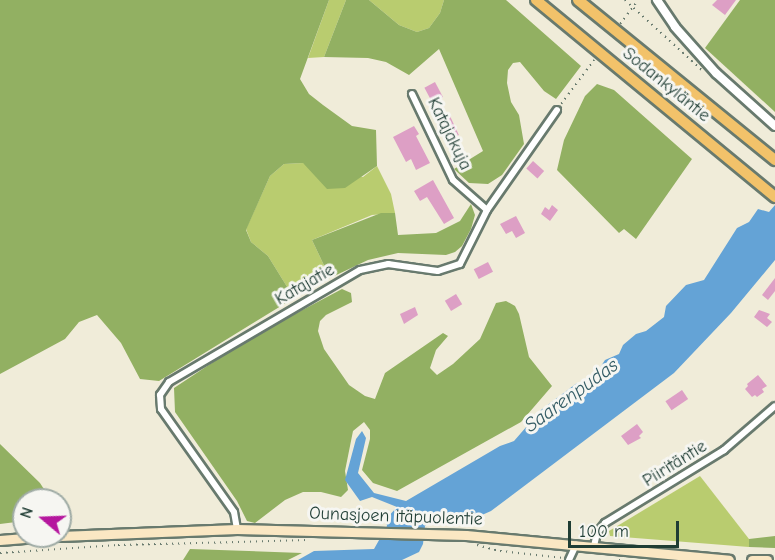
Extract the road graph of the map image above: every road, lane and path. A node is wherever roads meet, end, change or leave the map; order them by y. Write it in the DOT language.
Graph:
graph roads {
  1 [pos="536,0"];
  2 [pos="578,0"];
  3 [pos="638,0"];
  4 [pos="657,0"];
  5 [pos="620,25"];
  6 [pos="594,59"];
  7 [pos="412,94"];
  8 [pos="557,110"];
  9 [pos="775,126"];
  10 [pos="775,160"];
  11 [pos="774,196"];
  12 [pos="487,210"];
  13 [pos="775,406"];
  14 [pos="237,529"];
  15 [pos="316,535"];
  16 [pos="72,536"];
  17 [pos="473,544"];
  18 [pos="576,545"];
  19 [pos="594,546"];
  20 [pos="0,553"];
  21 [pos="569,559"];
  22 [pos="619,560"];
  23 [pos="626,560"];
  24 [pos="729,560"];
  25 [pos="752,560"];
  26 [pos="767,560"];
  1 -- 11 [label="highway, Sodankyläntie"];
  2 -- 10 [label="highway, Sodankyläntie"];
  3 -- 5 [label="path"];
  4 -- 9 [label="street"];
  6 -- 8 [label="path"];
  7 -- 12 [label="street, Katajakuja"];
  8 -- 12 [label="street, Katajatie"];
  12 -- 14 [label="street, Katajatie"];
  13 -- 19 [label="street, Piiritäntie"];
  14 -- 15 [label="main road, Ounasjoen itäpuolentie"];
  14 -- 16 [label="main road, Ounasjoen itäpuolentie"];
  15 -- 18 [label="main road, Ounasjoen itäpuolentie"];
  15 -- 20 [label="path"];
  17 -- 21 [label="path"];
  18 -- 19 [label="main road, Ounasjoen itäpuolentie"];
  18 -- 21 [label="street"];
  19 -- 24 [label="main road, Ounasjoen itäpuolentie"];
  22 -- 23 [label="path"];
  25 -- 26 [label="main road"];
}
